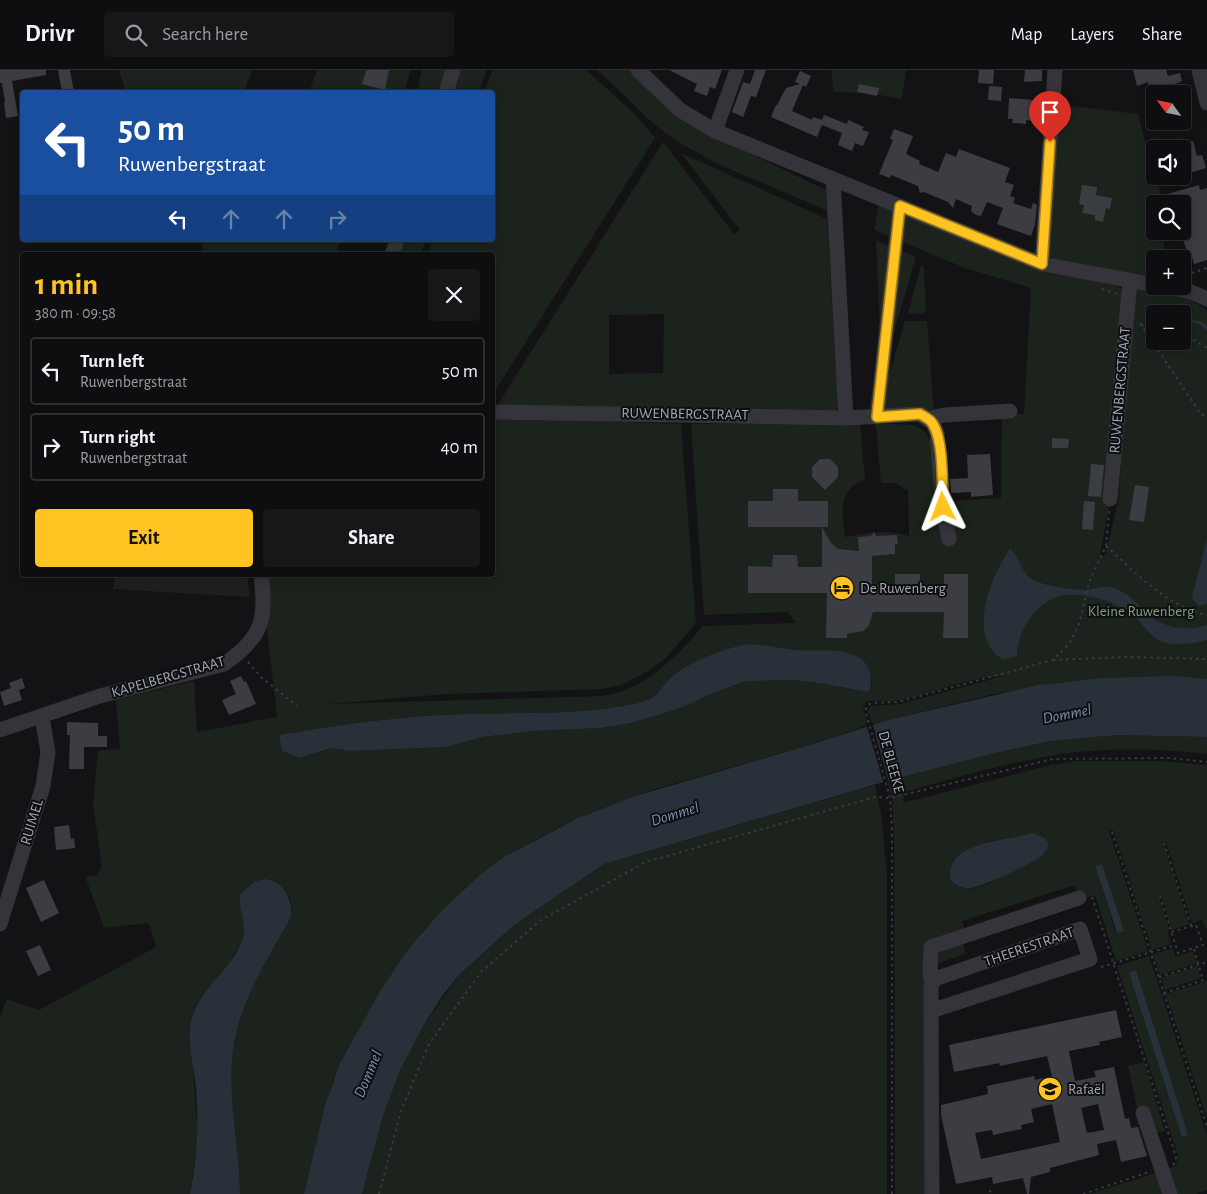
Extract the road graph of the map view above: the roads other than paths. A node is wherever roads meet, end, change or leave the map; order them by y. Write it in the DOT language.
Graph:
graph roads {
  1 [pos="453,70"];
  2 [pos="638,70"];
  3 [pos="737,70"];
  4 [pos="1055,70"];
  5 [pos="1199,70"];
  6 [pos="447,90"];
  7 [pos="1207,103"];
  8 [pos="716,131"];
  9 [pos="833,179"];
  10 [pos="900,206"];
  11 [pos="1042,264"];
  12 [pos="1130,281"];
  13 [pos="1146,284"];
  14 [pos="1191,292"];
  15 [pos="1207,299"];
  16 [pos="1010,411"];
  17 [pos="495,412"];
  18 [pos="924,416"];
  19 [pos="877,417"];
  20 [pos="846,418"];
  21 [pos="1110,499"];
  22 [pos="949,539"];
  23 [pos="261,577"];
  24 [pos="42,717"];
  25 [pos="0,730"];
  26 [pos="1079,898"];
  27 [pos="0,924"];
  28 [pos="932,982"];
  29 [pos="931,1011"];
  30 [pos="1143,1113"];
  31 [pos="932,1194"];
  32 [pos="1170,1194"];
  1 -- 6 [label="street"];
  2 -- 8 [label="street"];
  3 -- 8 [label="street"];
  4 -- 11 [label="street"];
  5 -- 7 [label="street"];
  8 -- 9 [label="street"];
  9 -- 10 [label="street"];
  9 -- 20 [label="street"];
  10 -- 11 [label="street"];
  10 -- 19 [label="street"];
  11 -- 12 [label="street"];
  12 -- 13 [label="street"];
  12 -- 21 [label="street, RUWENBERGSTRAAT"];
  14 -- 15 [label="street"];
  16 -- 18 [label="street, RUWENBERGSTRAAT"];
  17 -- 20 [label="street, RUWENBERGSTRAAT"];
  18 -- 19 [label="street, RUWENBERGSTRAAT"];
  18 -- 22 [label="street"];
  19 -- 20 [label="street, RUWENBERGSTRAAT"];
  23 -- 24 [label="street, KAPELBERGSTRAAT"];
  24 -- 25 [label="street, KAPELBERGSTRAAT"];
  24 -- 27 [label="street, RUIMEL"];
  26 -- 28 [label="street, THEERESTRAAT"];
  28 -- 29 [label="street, THEERESTRAAT"];
  28 -- 29 [label="street, THEERESTRAAT"];
  29 -- 31 [label="street, THEERESTRAAT"];
  30 -- 32 [label="street"];
}
